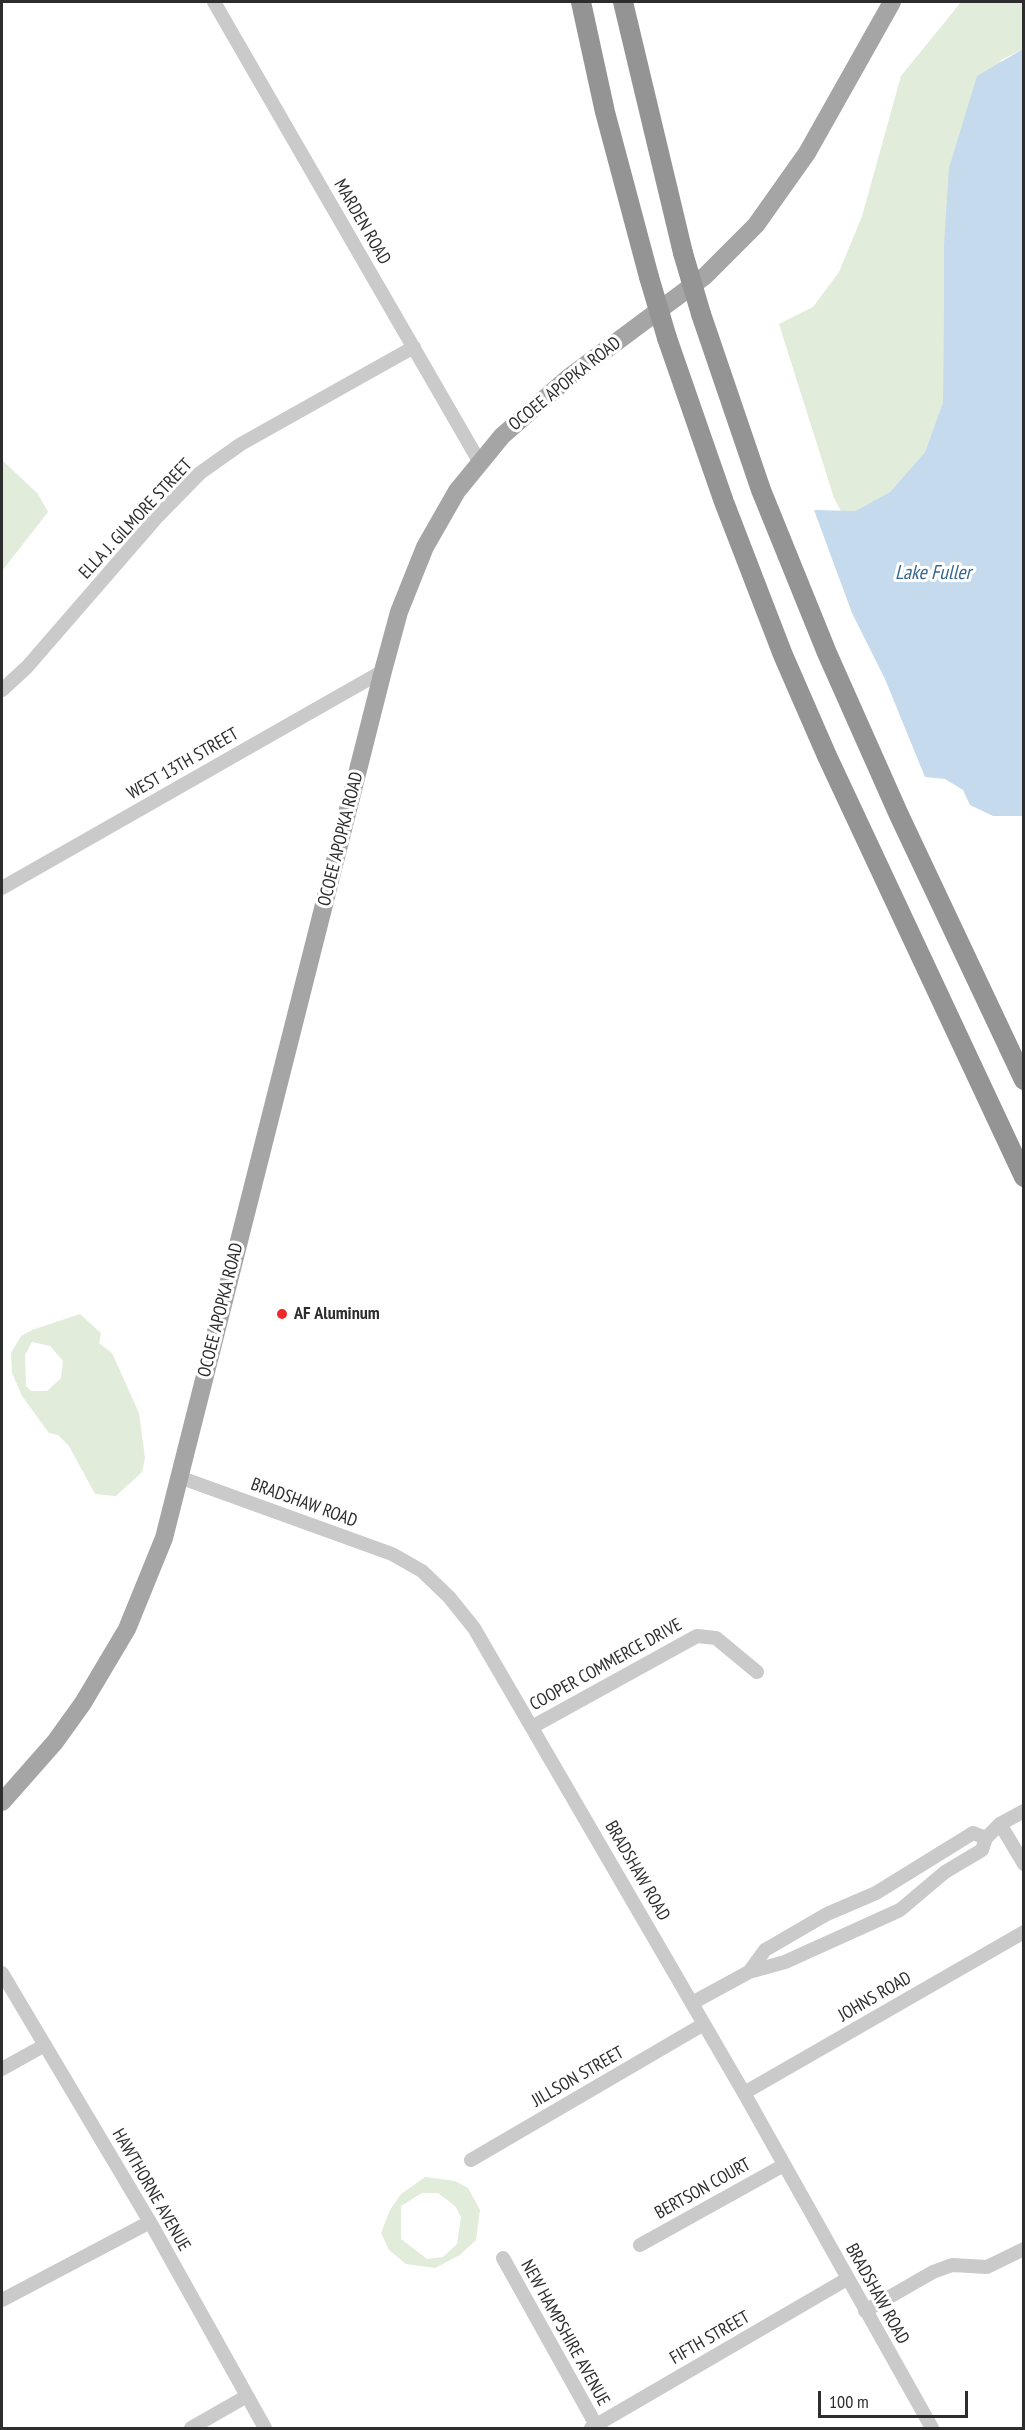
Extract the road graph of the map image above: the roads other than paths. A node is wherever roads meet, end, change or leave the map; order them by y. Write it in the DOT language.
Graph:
graph roads {
  1 [pos="214,2"];
  2 [pos="581,2"];
  3 [pos="623,2"];
  4 [pos="892,2"];
  5 [pos="414,347"];
  6 [pos="479,461"];
  7 [pos="383,671"];
  8 [pos="2,690"];
  9 [pos="2,888"];
  10 [pos="1023,1080"];
  11 [pos="1023,1178"];
  12 [pos="179,1478"];
  13 [pos="757,1672"];
  14 [pos="532,1727"];
  15 [pos="2,1802"];
  16 [pos="1023,1811"];
  17 [pos="1000,1824"];
  18 [pos="986,1838"];
  19 [pos="1023,1864"];
  20 [pos="1023,1932"];
  21 [pos="749,1972"];
  22 [pos="2,1973"];
  23 [pos="692,2003"];
  24 [pos="704,2024"];
  25 [pos="45,2045"];
  26 [pos="2,2069"];
  27 [pos="744,2093"];
  28 [pos="471,2160"];
  29 [pos="784,2165"];
  30 [pos="150,2222"];
  31 [pos="640,2245"];
  32 [pos="1023,2249"];
  33 [pos="503,2258"];
  34 [pos="847,2279"];
  35 [pos="2,2300"];
  36 [pos="865,2311"];
  37 [pos="247,2396"];
  38 [pos="593,2427"];
  39 [pos="191,2428"];
  40 [pos="265,2428"];
  41 [pos="932,2428"];
  1 -- 5 [label="street, MARDEN ROAD"];
  2 -- 11 [label="highway, bridge"];
  3 -- 10 [label="highway, bridge"];
  4 -- 6 [label="main road, OCOEE APOPKA ROAD"];
  5 -- 6 [label="street, MARDEN ROAD"];
  5 -- 8 [label="street, ELLA J. GILMORE STREET"];
  6 -- 7 [label="main road, OCOEE APOPKA ROAD"];
  7 -- 9 [label="street, WEST 13TH STREET"];
  7 -- 12 [label="main road, OCOEE APOPKA ROAD"];
  12 -- 14 [label="street, BRADSHAW ROAD"];
  12 -- 15 [label="main road, OCOEE APOPKA ROAD"];
  13 -- 14 [label="street, COOPER COMMERCE DRIVE"];
  14 -- 23 [label="street, BRADSHAW ROAD"];
  16 -- 17 [label="street"];
  17 -- 18 [label="street"];
  17 -- 19 [label="street"];
  18 -- 21 [label="street"];
  18 -- 21 [label="street"];
  20 -- 27 [label="street, JOHNS ROAD"];
  21 -- 23 [label="street"];
  22 -- 25 [label="street, HAWTHORNE AVENUE"];
  23 -- 24 [label="street, BRADSHAW ROAD"];
  24 -- 27 [label="street, BRADSHAW ROAD"];
  24 -- 28 [label="street, JILLSON STREET"];
  25 -- 26 [label="street"];
  25 -- 30 [label="street, HAWTHORNE AVENUE"];
  27 -- 29 [label="street, BRADSHAW ROAD"];
  29 -- 31 [label="street, BERTSON COURT"];
  29 -- 34 [label="street, BRADSHAW ROAD"];
  30 -- 35 [label="street"];
  30 -- 37 [label="street, HAWTHORNE AVENUE"];
  32 -- 36 [label="street"];
  33 -- 38 [label="street, NEW HAMPSHIRE AVENUE"];
  34 -- 36 [label="street, BRADSHAW ROAD"];
  34 -- 38 [label="street, FIFTH STREET"];
  36 -- 41 [label="street, BRADSHAW ROAD"];
  37 -- 39 [label="street"];
  37 -- 40 [label="street, HAWTHORNE AVENUE"];
}
